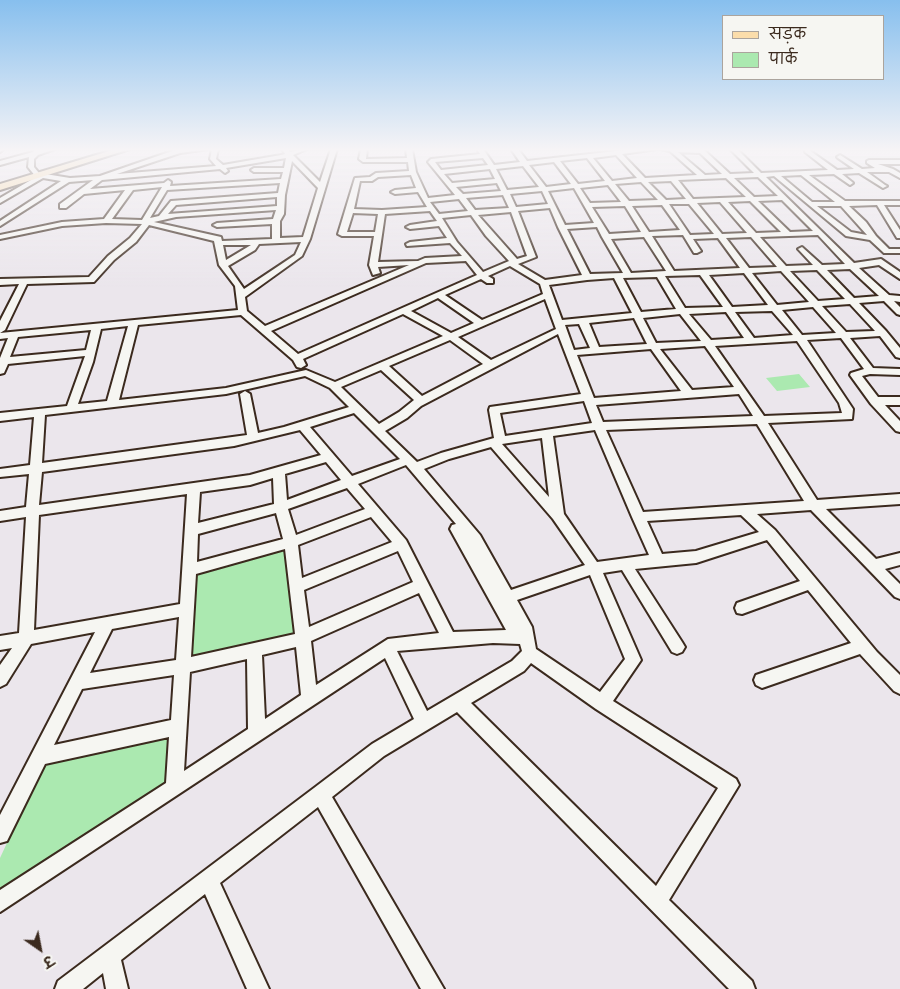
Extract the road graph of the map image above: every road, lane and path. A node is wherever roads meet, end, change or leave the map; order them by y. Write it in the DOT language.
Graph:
graph roads {
  1 [pos="43,195"];
  2 [pos="78,195"];
  3 [pos="126,195"];
  4 [pos="161,195"];
  5 [pos="181,195"];
  6 [pos="218,195"];
  7 [pos="278,195"];
  8 [pos="281,195"];
  9 [pos="319,195"];
  10 [pos="353,195"];
  11 [pos="423,195"];
  12 [pos="482,195"];
  13 [pos="507,195"];
  14 [pos="547,195"];
  15 [pos="582,195"];
  16 [pos="621,195"];
  17 [pos="657,195"];
  18 [pos="687,195"];
  19 [pos="746,195"];
  20 [pos="780,195"];
  21 [pos="800,195"];
  22 [pos="832,195"];
  23 [pos="247,197"];
  24 [pos="461,197"];
  25 [pos="783,198"];
  26 [pos="217,199"];
  27 [pos="425,200"];
  28 [pos="722,200"];
  29 [pos="750,200"];
  30 [pos="692,201"];
  31 [pos="176,202"];
  32 [pos="664,202"];
  33 [pos="878,202"];
  34 [pos="842,203"];
  35 [pos="900,203"];
  36 [pos="627,204"];
  37 [pos="810,204"];
  38 [pos="588,205"];
  39 [pos="63,206"];
  40 [pos="552,206"];
  41 [pos="280,208"];
  42 [pos="247,209"];
  43 [pos="514,210"];
  44 [pos="350,211"];
  45 [pos="218,212"];
  46 [pos="382,212"];
  47 [pos="434,212"];
  48 [pos="471,213"];
  49 [pos="162,217"];
  50 [pos="106,221"];
  51 [pos="276,221"];
  52 [pos="146,222"];
  53 [pos="246,223"];
  54 [pos="442,223"];
  55 [pos="0,224"];
  56 [pos="217,225"];
  57 [pos="600,226"];
  58 [pos="410,227"];
  59 [pos="562,227"];
  60 [pos="820,233"];
  61 [pos="377,234"];
  62 [pos="646,234"];
  63 [pos="788,234"];
  64 [pos="687,235"];
  65 [pos="754,235"];
  66 [pos="720,236"];
  67 [pos="900,236"];
  68 [pos="0,237"];
  69 [pos="606,237"];
  70 [pos="873,238"];
  71 [pos="306,239"];
  72 [pos="452,240"];
  73 [pos="218,241"];
  74 [pos="276,241"];
  75 [pos="257,242"];
  76 [pos="410,244"];
  77 [pos="802,249"];
  78 [pos="697,251"];
  79 [pos="900,251"];
  80 [pos="468,258"];
  81 [pos="425,262"];
  82 [pos="512,263"];
  83 [pos="223,265"];
  84 [pos="373,265"];
  85 [pos="852,266"];
  86 [pos="820,268"];
  87 [pos="783,269"];
  88 [pos="746,270"];
  89 [pos="702,271"];
  90 [pos="671,272"];
  91 [pos="659,273"];
  92 [pos="623,275"];
  93 [pos="900,276"];
  94 [pos="586,277"];
  95 [pos="486,278"];
  96 [pos="0,282"];
  97 [pos="24,282"];
  98 [pos="379,282"];
  99 [pos="546,289"];
  100 [pos="240,296"];
  101 [pos="440,296"];
  102 [pos="886,298"];
  103 [pos="900,299"];
  104 [pos="854,302"];
  105 [pos="815,305"];
  106 [pos="776,308"];
  107 [pos="728,310"];
  108 [pos="405,311"];
  109 [pos="682,311"];
  110 [pos="243,312"];
  111 [pos="900,312"];
  112 [pos="636,316"];
  113 [pos="583,322"];
  114 [pos="134,323"];
  115 [pos="481,323"];
  116 [pos="97,326"];
  117 [pos="560,327"];
  118 [pos="0,330"];
  119 [pos="264,330"];
  120 [pos="883,333"];
  121 [pos="14,335"];
  122 [pos="0,336"];
  123 [pos="450,336"];
  124 [pos="844,336"];
  125 [pos="800,338"];
  126 [pos="751,341"];
  127 [pos="708,342"];
  128 [pos="653,346"];
  129 [pos="596,351"];
  130 [pos="90,352"];
  131 [pos="571,353"];
  132 [pos="900,355"];
  133 [pos="298,358"];
  134 [pos="382,365"];
  135 [pos="491,365"];
  136 [pos="2,366"];
  137 [pos="870,371"];
  138 [pos="900,372"];
  139 [pos="306,373"];
  140 [pos="332,384"];
  141 [pos="742,390"];
  142 [pos="245,394"];
  143 [pos="689,394"];
  144 [pos="589,399"];
  145 [pos="421,401"];
  146 [pos="875,401"];
  147 [pos="900,401"];
  148 [pos="112,404"];
  149 [pos="71,409"];
  150 [pos="351,410"];
  151 [pos="39,416"];
  152 [pos="0,418"];
  153 [pos="761,421"];
  154 [pos="0,424"];
  155 [pos="302,426"];
  156 [pos="599,426"];
  157 [pos="900,428"];
  158 [pos="378,430"];
  159 [pos="547,433"];
  160 [pos="253,438"];
  161 [pos="497,441"];
  162 [pos="330,457"];
  163 [pos="401,463"];
  164 [pos="35,468"];
  165 [pos="415,468"];
  166 [pos="279,472"];
  167 [pos="0,473"];
  168 [pos="351,482"];
  169 [pos="194,488"];
  170 [pos="899,500"];
  171 [pos="813,504"];
  172 [pos="281,507"];
  173 [pos="744,510"];
  174 [pos="374,511"];
  175 [pos="32,512"];
  176 [pos="0,516"];
  177 [pos="558,516"];
  178 [pos="638,517"];
  179 [pos="192,530"];
  180 [pos="770,534"];
  181 [pos="291,542"];
  182 [pos="401,544"];
  183 [pos="900,559"];
  184 [pos="658,560"];
  185 [pos="625,564"];
  186 [pos="874,566"];
  187 [pos="594,568"];
  188 [pos="190,570"];
  189 [pos="810,583"];
  190 [pos="422,585"];
  191 [pos="297,586"];
  192 [pos="900,593"];
  193 [pos="508,597"];
  194 [pos="742,608"];
  195 [pos="187,609"];
  196 [pos="108,624"];
  197 [pos="304,638"];
  198 [pos="26,639"];
  199 [pos="449,639"];
  200 [pos="0,643"];
  201 [pos="528,646"];
  202 [pos="863,646"];
  203 [pos="677,647"];
  204 [pos="388,648"];
  205 [pos="254,650"];
  206 [pos="183,666"];
  207 [pos="0,679"];
  208 [pos="762,680"];
  209 [pos="78,682"];
  210 [pos="900,686"];
  211 [pos="310,699"];
  212 [pos="458,702"];
  213 [pos="602,703"];
  214 [pos="424,723"];
  215 [pos="178,727"];
  216 [pos="257,734"];
  217 [pos="39,758"];
  218 [pos="174,788"];
  219 [pos="320,794"];
  220 [pos="0,834"];
  221 [pos="209,880"];
  222 [pos="0,902"];
  223 [pos="657,902"];
  224 [pos="110,955"];
  225 [pos="66,989"];
  226 [pos="117,989"];
  227 [pos="258,989"];
  228 [pos="433,989"];
  229 [pos="744,989"];
  1 -- 55 [label="street"];
  2 -- 39 [label="street"];
  3 -- 50 [label="street"];
  4 -- 52 [label="street"];
  5 -- 31 [label="street"];
  6 -- 26 [label="street"];
  7 -- 23 [label="street"];
  8 -- 41 [label="street"];
  9 -- 71 [label="street"];
  10 -- 44 [label="street"];
  11 -- 27 [label="street"];
  12 -- 24 [label="street"];
  13 -- 43 [label="street"];
  14 -- 40 [label="street"];
  15 -- 38 [label="street"];
  16 -- 36 [label="street"];
  17 -- 32 [label="street"];
  18 -- 30 [label="street"];
  19 -- 29 [label="street"];
  20 -- 25 [label="street"];
  21 -- 37 [label="street"];
  22 -- 34 [label="street"];
  23 -- 26 [label="street"];
  23 -- 42 [label="street"];
  24 -- 27 [label="street"];
  24 -- 48 [label="street"];
  25 -- 29 [label="street"];
  25 -- 60 [label="street"];
  26 -- 31 [label="street"];
  26 -- 45 [label="street"];
  27 -- 47 [label="street"];
  28 -- 29 [label="street"];
  28 -- 30 [label="street"];
  28 -- 65 [label="street"];
  29 -- 63 [label="street"];
  30 -- 32 [label="street"];
  30 -- 66 [label="street"];
  31 -- 49 [label="street"];
  32 -- 36 [label="street"];
  32 -- 64 [label="street"];
  33 -- 34 [label="street"];
  33 -- 35 [label="street"];
  33 -- 67 [label="street"];
  34 -- 37 [label="street"];
  34 -- 70 [label="street"];
  36 -- 38 [label="street"];
  36 -- 62 [label="street"];
  37 -- 70 [label="street"];
  38 -- 57 [label="street"];
  40 -- 43 [label="street"];
  40 -- 59 [label="street"];
  41 -- 42 [label="street"];
  41 -- 51 [label="street"];
  42 -- 45 [label="street"];
  42 -- 53 [label="street"];
  43 -- 48 [label="street"];
  43 -- 82 [label="street"];
  44 -- 46 [label="street"];
  44 -- 61 [label="street"];
  45 -- 49 [label="street"];
  45 -- 56 [label="street"];
  46 -- 47 [label="street"];
  46 -- 61 [label="street"];
  47 -- 48 [label="street"];
  47 -- 54 [label="street"];
  48 -- 82 [label="street"];
  49 -- 52 [label="street"];
  50 -- 52 [label="street"];
  50 -- 68 [label="street"];
  51 -- 53 [label="street"];
  51 -- 74 [label="street"];
  52 -- 73 [label="street"];
  52 -- 97 [label="street"];
  53 -- 56 [label="street"];
  54 -- 58 [label="street"];
  54 -- 72 [label="street"];
  56 -- 73 [label="street"];
  57 -- 59 [label="street"];
  57 -- 69 [label="street"];
  59 -- 94 [label="street"];
  60 -- 63 [label="street"];
  60 -- 85 [label="street"];
  61 -- 84 [label="street"];
  62 -- 64 [label="street"];
  62 -- 69 [label="street"];
  62 -- 90 [label="street"];
  63 -- 65 [label="street"];
  64 -- 66 [label="street"];
  64 -- 78 [label="street"];
  65 -- 66 [label="street"];
  65 -- 87 [label="street"];
  66 -- 88 [label="street"];
  69 -- 92 [label="street"];
  70 -- 79 [label="street"];
  71 -- 74 [label="street"];
  71 -- 100 [label="street"];
  72 -- 76 [label="street"];
  72 -- 80 [label="street"];
  73 -- 75 [label="street"];
  73 -- 83 [label="street"];
  74 -- 75 [label="street"];
  75 -- 83 [label="street"];
  77 -- 86 [label="street"];
  80 -- 81 [label="street"];
  80 -- 95 [label="street"];
  81 -- 84 [label="street"];
  81 -- 98 [label="street"];
  82 -- 95 [label="street"];
  82 -- 99 [label="street"];
  83 -- 100 [label="street"];
  84 -- 98 [label="street"];
  85 -- 86 [label="street"];
  85 -- 93 [label="street"];
  85 -- 102 [label="street"];
  86 -- 87 [label="street"];
  86 -- 104 [label="street"];
  87 -- 88 [label="street"];
  87 -- 105 [label="street"];
  88 -- 89 [label="street"];
  88 -- 106 [label="street"];
  89 -- 90 [label="street"];
  89 -- 107 [label="street"];
  90 -- 91 [label="street"];
  91 -- 92 [label="street"];
  91 -- 109 [label="street"];
  92 -- 94 [label="street"];
  92 -- 112 [label="street"];
  94 -- 99 [label="street"];
  95 -- 101 [label="street"];
  96 -- 97 [label="street"];
  97 -- 118 [label="street"];
  98 -- 119 [label="street"];
  99 -- 115 [label="street"];
  99 -- 117 [label="street"];
  100 -- 110 [label="street"];
  101 -- 108 [label="street"];
  101 -- 115 [label="street"];
  102 -- 103 [label="street"];
  102 -- 104 [label="street"];
  102 -- 111 [label="street"];
  104 -- 105 [label="street"];
  104 -- 120 [label="street"];
  105 -- 106 [label="street"];
  105 -- 124 [label="street"];
  106 -- 107 [label="street"];
  106 -- 125 [label="street"];
  107 -- 109 [label="street"];
  107 -- 126 [label="street"];
  108 -- 123 [label="street"];
  108 -- 133 [label="street"];
  109 -- 112 [label="street"];
  109 -- 127 [label="street"];
  110 -- 114 [label="street"];
  110 -- 119 [label="street"];
  112 -- 113 [label="street"];
  112 -- 128 [label="street"];
  113 -- 117 [label="street"];
  113 -- 129 [label="street"];
  114 -- 116 [label="street"];
  114 -- 148 [label="street"];
  115 -- 123 [label="street"];
  116 -- 121 [label="street"];
  116 -- 130 [label="street"];
  117 -- 131 [label="street"];
  117 -- 135 [label="street"];
  119 -- 133 [label="street"];
  120 -- 124 [label="street"];
  120 -- 132 [label="street"];
  121 -- 122 [label="street"];
  121 -- 136 [label="street"];
  123 -- 134 [label="street"];
  123 -- 135 [label="street"];
  124 -- 125 [label="street"];
  124 -- 137 [label="street"];
  125 -- 126 [label="street"];
  125 -- 153 [label="street"];
  126 -- 127 [label="street"];
  127 -- 128 [label="street"];
  127 -- 141 [label="street"];
  128 -- 129 [label="street"];
  128 -- 143 [label="street"];
  129 -- 131 [label="street"];
  130 -- 136 [label="street"];
  130 -- 149 [label="street"];
  131 -- 144 [label="street"];
  133 -- 139 [label="street"];
  134 -- 140 [label="street"];
  134 -- 145 [label="street"];
  135 -- 145 [label="street"];
  137 -- 138 [label="street"];
  137 -- 146 [label="street"];
  139 -- 140 [label="street"];
  139 -- 142 [label="street"];
  139 -- 148 [label="street"];
  140 -- 150 [label="street"];
  140 -- 158 [label="street"];
  141 -- 143 [label="street"];
  141 -- 153 [label="street"];
  142 -- 151 [label="street"];
  142 -- 160 [label="street"];
  143 -- 144 [label="street"];
  144 -- 156 [label="street"];
  144 -- 161 [label="street"];
  145 -- 158 [label="street"];
  146 -- 147 [label="street"];
  146 -- 157 [label="street"];
  148 -- 149 [label="street"];
  149 -- 151 [label="street"];
  150 -- 155 [label="street"];
  150 -- 163 [label="street"];
  151 -- 152 [label="street"];
  151 -- 154 [label="street"];
  151 -- 164 [label="street"];
  153 -- 156 [label="street"];
  153 -- 171 [label="street"];
  155 -- 160 [label="street"];
  155 -- 162 [label="street"];
  156 -- 159 [label="street"];
  156 -- 178 [label="street"];
  158 -- 165 [label="street"];
  159 -- 161 [label="street"];
  159 -- 177 [label="street"];
  160 -- 164 [label="street"];
  161 -- 165 [label="street"];
  161 -- 177 [label="street"];
  162 -- 166 [label="street"];
  162 -- 168 [label="street"];
  163 -- 168 [label="street"];
  163 -- 201 [label="street"];
  164 -- 167 [label="street"];
  164 -- 175 [label="street"];
  165 -- 193 [label="street"];
  166 -- 169 [label="street"];
  166 -- 172 [label="street"];
  168 -- 172 [label="street"];
  168 -- 174 [label="street"];
  169 -- 175 [label="street"];
  169 -- 179 [label="street"];
  170 -- 171 [label="street"];
  171 -- 173 [label="street"];
  171 -- 186 [label="street"];
  172 -- 179 [label="street"];
  172 -- 181 [label="street"];
  173 -- 178 [label="street"];
  173 -- 180 [label="street"];
  174 -- 181 [label="street"];
  174 -- 182 [label="street"];
  175 -- 176 [label="street"];
  175 -- 198 [label="street"];
  177 -- 187 [label="street"];
  178 -- 184 [label="street"];
  179 -- 188 [label="street"];
  180 -- 184 [label="street"];
  180 -- 189 [label="street"];
  181 -- 188 [label="street"];
  181 -- 191 [label="street"];
  182 -- 190 [label="street"];
  182 -- 191 [label="street"];
  183 -- 186 [label="street"];
  184 -- 185 [label="street"];
  185 -- 187 [label="street"];
  185 -- 203 [label="street"];
  186 -- 192 [label="street"];
  187 -- 193 [label="street"];
  187 -- 213 [label="street"];
  188 -- 195 [label="street"];
  189 -- 194 [label="street"];
  189 -- 202 [label="street"];
  190 -- 197 [label="street"];
  190 -- 199 [label="street"];
  191 -- 197 [label="street"];
  193 -- 201 [label="street"];
  195 -- 196 [label="street"];
  195 -- 206 [label="street"];
  196 -- 198 [label="street"];
  196 -- 209 [label="street"];
  197 -- 205 [label="street"];
  197 -- 211 [label="street"];
  198 -- 200 [label="street"];
  198 -- 207 [label="street"];
  199 -- 201 [label="street"];
  199 -- 204 [label="street"];
  201 -- 212 [label="street"];
  201 -- 213 [label="street"];
  202 -- 208 [label="street"];
  202 -- 210 [label="street"];
  204 -- 211 [label="street"];
  204 -- 214 [label="street"];
  205 -- 206 [label="street"];
  205 -- 216 [label="street"];
  206 -- 209 [label="street"];
  206 -- 215 [label="street"];
  209 -- 217 [label="street"];
  211 -- 216 [label="street"];
  212 -- 214 [label="street"];
  212 -- 223 [label="street"];
  213 -- 223 [label="street"];
  214 -- 219 [label="street"];
  215 -- 217 [label="street"];
  215 -- 218 [label="street"];
  216 -- 218 [label="street"];
  217 -- 220 [label="street"];
  218 -- 222 [label="street"];
  219 -- 221 [label="street"];
  219 -- 228 [label="street"];
  221 -- 224 [label="street"];
  221 -- 227 [label="street"];
  223 -- 229 [label="street"];
  224 -- 225 [label="street"];
  224 -- 226 [label="street"];
}
